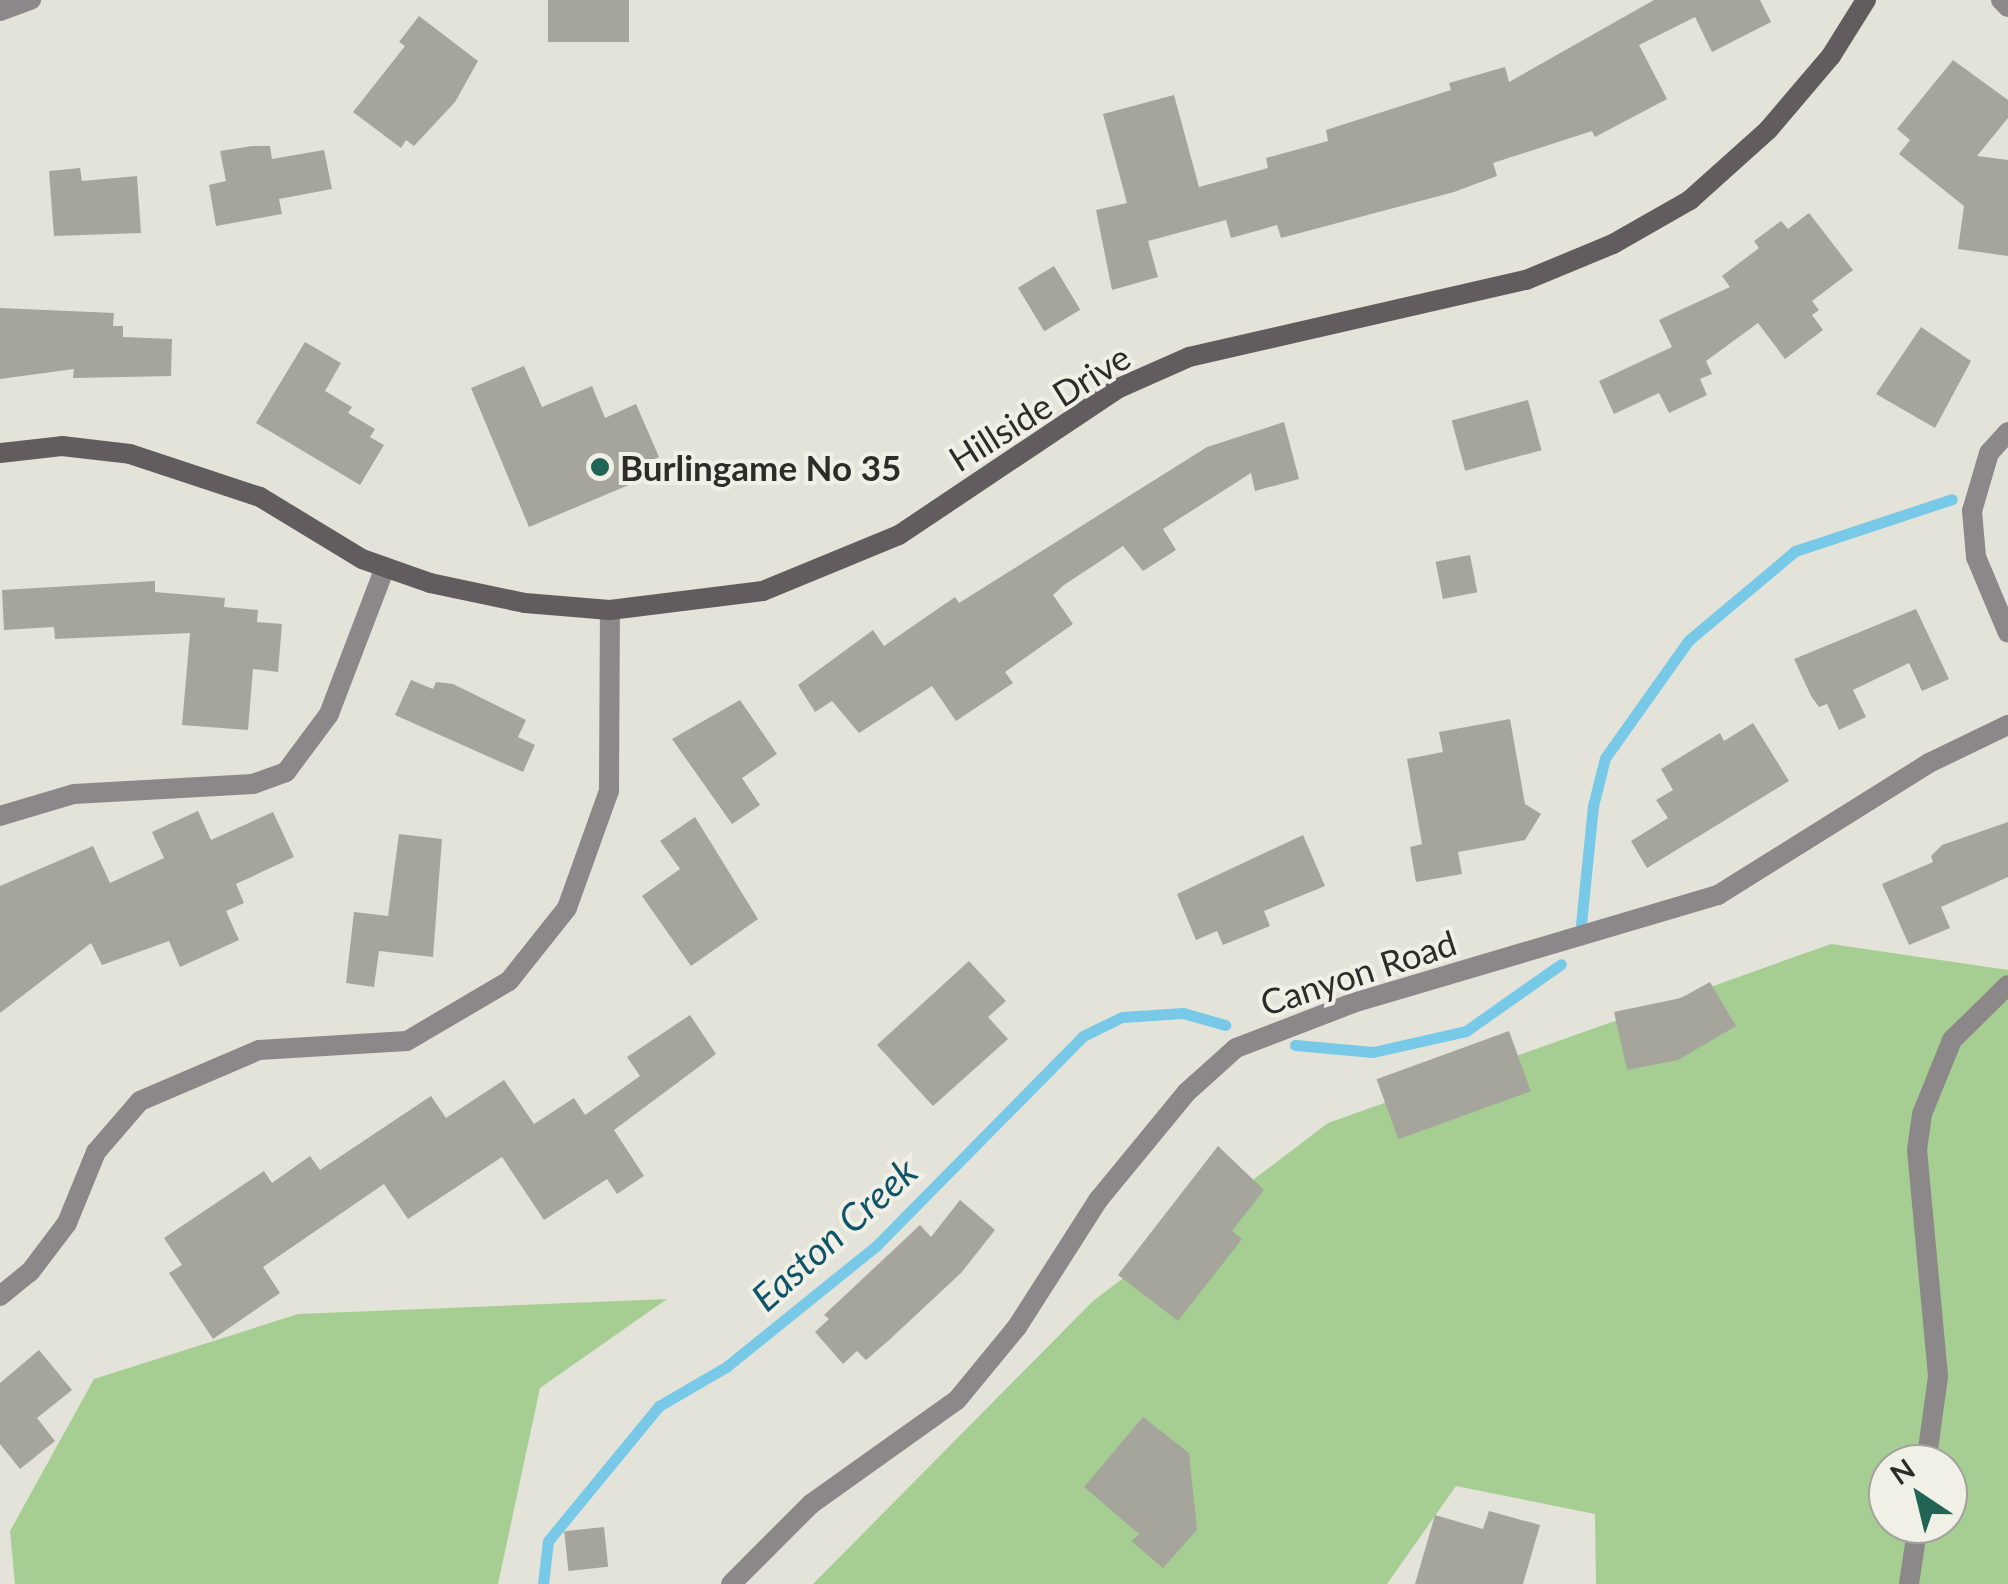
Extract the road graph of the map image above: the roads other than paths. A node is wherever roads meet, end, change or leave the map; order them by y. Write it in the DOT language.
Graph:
graph roads {
  1 [pos="31,0"];
  2 [pos="1866,0"];
  3 [pos="2001,0"];
  4 [pos="2008,7"];
  5 [pos="0,10"];
  6 [pos="2008,432"];
  7 [pos="0,452"];
  8 [pos="384,567"];
  9 [pos="610,610"];
  10 [pos="2008,633"];
  11 [pos="2008,725"];
  12 [pos="0,816"];
  13 [pos="2008,984"];
  14 [pos="0,1296"];
  15 [pos="1929,1444"];
  16 [pos="1915,1544"];
  17 [pos="731,1584"];
  18 [pos="1909,1584"];
  1 -- 5 [label="street"];
  2 -- 9 [label="main road, Hillside Drive"];
  3 -- 4 [label="street"];
  6 -- 10 [label="street"];
  7 -- 8 [label="main road, Hillside Drive"];
  8 -- 9 [label="main road, Hillside Drive"];
  8 -- 12 [label="street"];
  9 -- 14 [label="street"];
  11 -- 17 [label="street, Canyon Road"];
  13 -- 15 [label="street"];
  16 -- 18 [label="street"];
}
